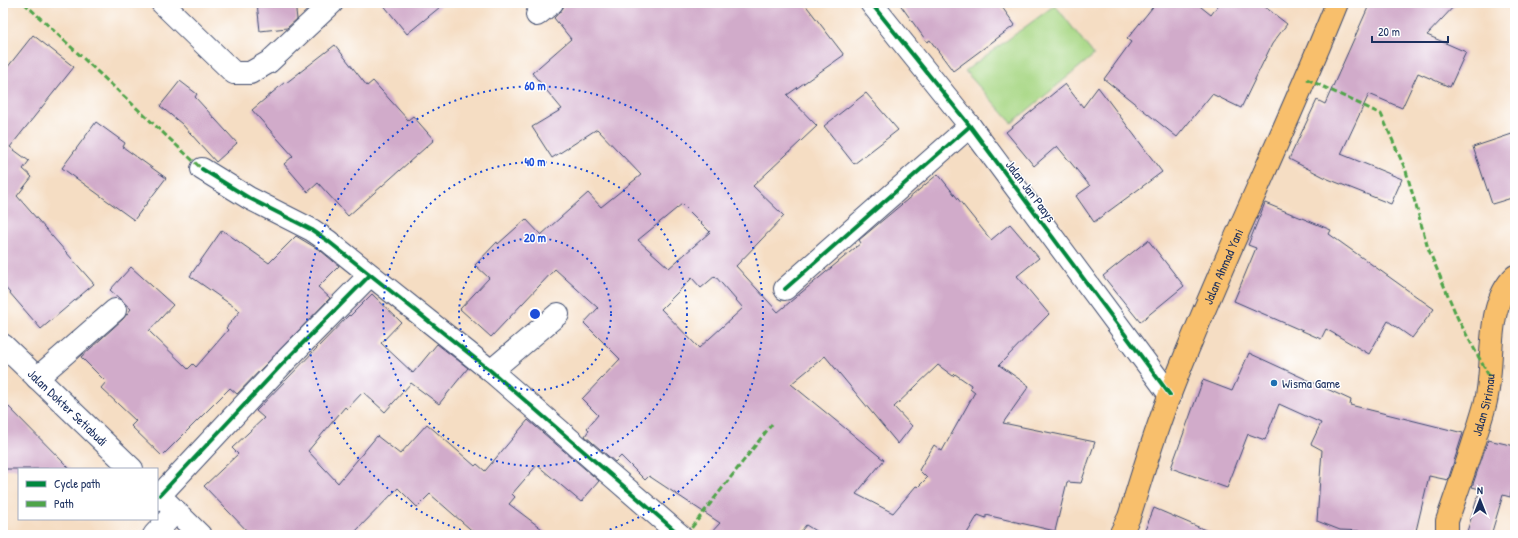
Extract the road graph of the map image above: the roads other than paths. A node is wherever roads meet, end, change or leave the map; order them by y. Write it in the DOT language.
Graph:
graph roads {
  1 [pos="162,3"];
  2 [pos="332,3"];
  3 [pos="871,3"];
  4 [pos="1337,3"];
  5 [pos="970,126"];
  6 [pos="202,169"];
  7 [pos="370,274"];
  8 [pos="1515,276"];
  9 [pos="785,289"];
  10 [pos="115,310"];
  11 [pos="558,314"];
  12 [pos="3,345"];
  13 [pos="491,371"];
  14 [pos="37,378"];
  15 [pos="1170,395"];
  16 [pos="131,468"];
  17 [pos="158,494"];
  18 [pos="176,511"];
  19 [pos="154,535"];
  20 [pos="200,535"];
  21 [pos="680,535"];
  22 [pos="1120,535"];
  23 [pos="1447,535"];
  1 -- 2 [label="street"];
  3 -- 5 [label="street, Jalan Jan Paays"];
  4 -- 15 [label="main road, Jalan Ahmad Yani"];
  5 -- 9 [label="street"];
  5 -- 15 [label="street, Jalan Jan Paays"];
  6 -- 7 [label="street"];
  7 -- 13 [label="street"];
  7 -- 17 [label="street"];
  8 -- 23 [label="main road, Jalan Sirimau"];
  10 -- 14 [label="street"];
  11 -- 13 [label="street"];
  12 -- 14 [label="street, Jalan Dokter Setiabudi"];
  13 -- 21 [label="street"];
  14 -- 16 [label="street, Jalan Dokter Setiabudi"];
  15 -- 22 [label="main road, Jalan Ahmad Yani"];
  17 -- 18 [label="street"];
  18 -- 19 [label="street"];
  18 -- 20 [label="street"];
}
